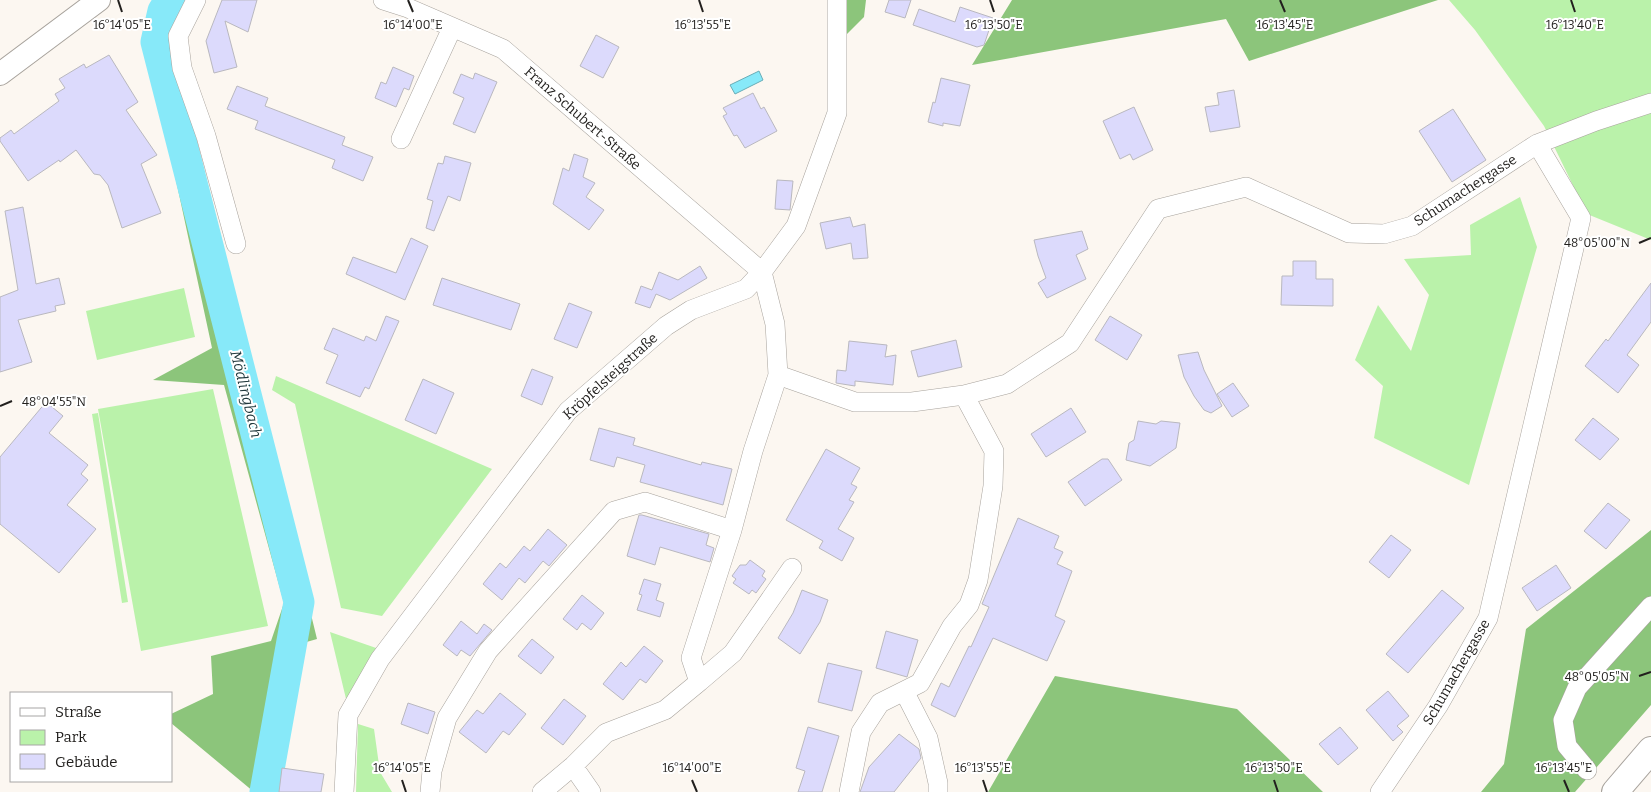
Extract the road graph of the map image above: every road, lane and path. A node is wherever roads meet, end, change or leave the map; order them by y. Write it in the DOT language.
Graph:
graph roads {
  1 [pos="99,0"];
  2 [pos="196,0"];
  3 [pos="383,0"];
  4 [pos="837,0"];
  5 [pos="452,28"];
  6 [pos="0,74"];
  7 [pos="1651,103"];
  8 [pos="401,139"];
  9 [pos="1537,144"];
  10 [pos="236,244"];
  11 [pos="762,272"];
  12 [pos="778,375"];
  13 [pos="964,395"];
  14 [pos="732,530"];
  15 [pos="792,568"];
  16 [pos="1651,606"];
  17 [pos="698,682"];
  18 [pos="904,692"];
  19 [pos="1651,750"];
  20 [pos="572,766"];
  21 [pos="1588,770"];
  22 [pos="344,792"];
  23 [pos="430,792"];
  24 [pos="542,792"];
  25 [pos="591,792"];
  26 [pos="849,792"];
  27 [pos="938,792"];
  28 [pos="1380,792"];
  29 [pos="1615,792"];
  1 -- 6 [label="main road"];
  2 -- 10 [label="street"];
  3 -- 5 [label="street, Franz Schubert-Straße"];
  4 -- 11 [label="street, Kröpfelsteigstraße"];
  5 -- 8 [label="street"];
  5 -- 11 [label="street, Franz Schubert-Straße"];
  7 -- 9 [label="street"];
  9 -- 13 [label="street, Schumachergasse"];
  9 -- 28 [label="street, Schumachergasse"];
  11 -- 12 [label="street"];
  11 -- 22 [label="street, Kröpfelsteigstraße"];
  12 -- 13 [label="street, Schumachergasse"];
  12 -- 14 [label="street"];
  13 -- 18 [label="street"];
  14 -- 17 [label="street"];
  14 -- 23 [label="street"];
  15 -- 17 [label="street"];
  16 -- 21 [label="street"];
  17 -- 20 [label="street"];
  18 -- 26 [label="street"];
  18 -- 27 [label="street"];
  19 -- 29 [label="highway"];
  20 -- 24 [label="street"];
  20 -- 25 [label="street"];
}
